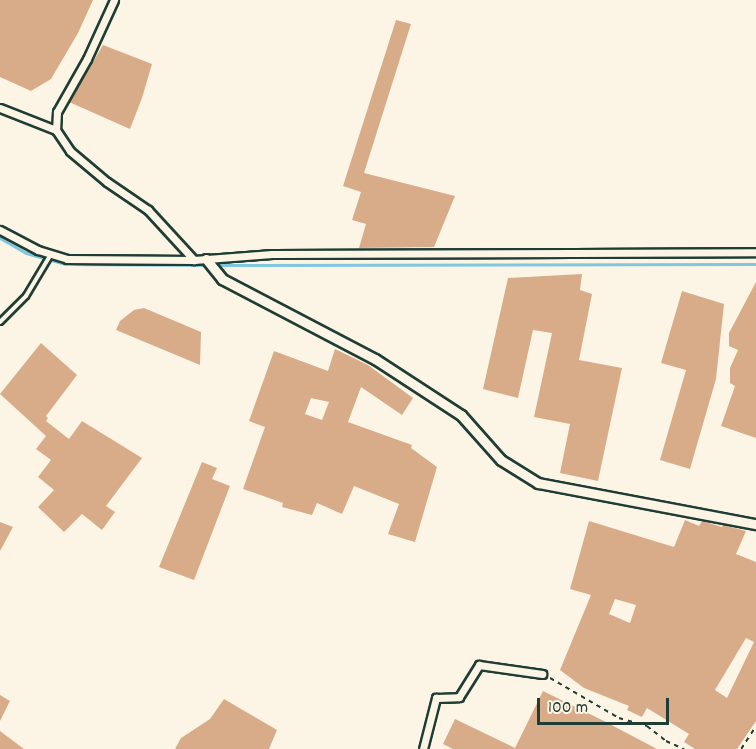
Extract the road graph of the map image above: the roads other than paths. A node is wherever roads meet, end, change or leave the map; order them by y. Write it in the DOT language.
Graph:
graph roads {
  1 [pos="114,0"];
  2 [pos="0,108"];
  3 [pos="56,130"];
  4 [pos="0,230"];
  5 [pos="756,252"];
  6 [pos="50,255"];
  7 [pos="206,259"];
  8 [pos="194,260"];
  9 [pos="0,322"];
  10 [pos="756,524"];
  11 [pos="542,674"];
  12 [pos="423,749"];
  1 -- 3 [label="street"];
  2 -- 3 [label="street"];
  3 -- 8 [label="street"];
  4 -- 6 [label="street"];
  5 -- 7 [label="street"];
  6 -- 8 [label="street"];
  6 -- 9 [label="lane"];
  7 -- 8 [label="street"];
  7 -- 10 [label="street"];
  11 -- 12 [label="street"];
}
